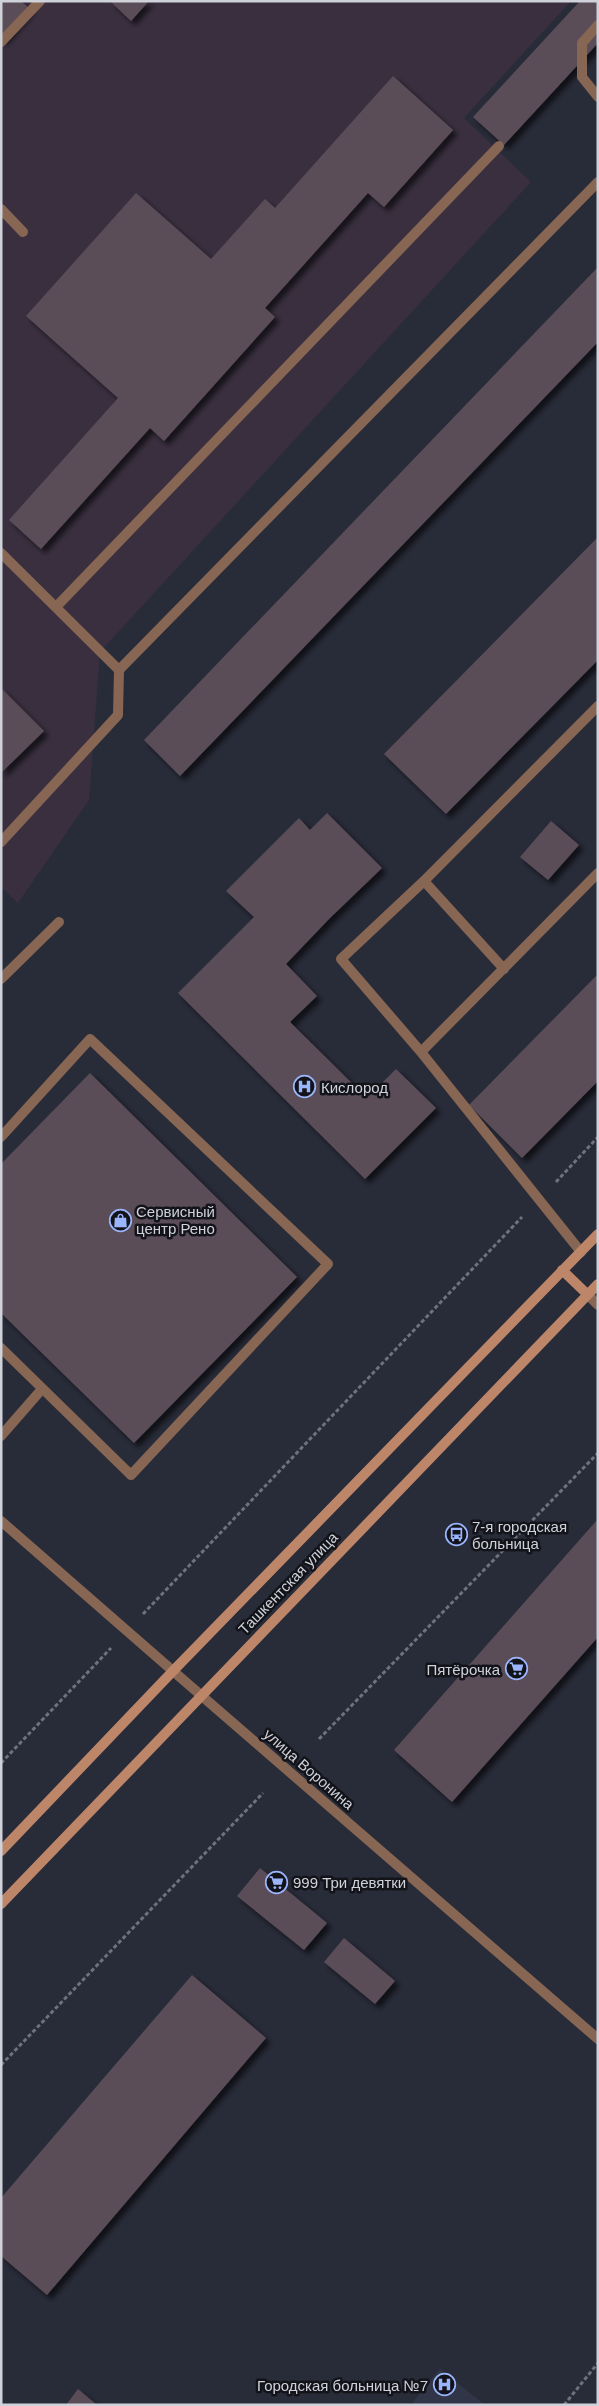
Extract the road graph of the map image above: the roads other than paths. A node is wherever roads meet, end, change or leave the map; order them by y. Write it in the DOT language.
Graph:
graph roads {
  1 [pos="40,1"];
  2 [pos="598,25"];
  3 [pos="1,42"];
  4 [pos="598,97"];
  5 [pos="499,146"];
  6 [pos="598,182"];
  7 [pos="1,209"];
  8 [pos="23,232"];
  9 [pos="1,553"];
  10 [pos="56,607"];
  11 [pos="118,670"];
  12 [pos="598,706"];
  13 [pos="1,842"];
  14 [pos="598,873"];
  15 [pos="424,881"];
  16 [pos="59,922"];
  17 [pos="1,963"];
  18 [pos="504,969"];
  19 [pos="10,971"];
  20 [pos="1,979"];
  21 [pos="422,1052"];
  22 [pos="1,1136"];
  23 [pos="598,1234"];
  24 [pos="581,1252"];
  25 [pos="562,1270"];
  26 [pos="598,1284"];
  27 [pos="587,1294"];
  28 [pos="598,1305"];
  29 [pos="1,1348"];
  30 [pos="42,1389"];
  31 [pos="1,1436"];
  32 [pos="1,1521"];
  33 [pos="173,1671"];
  34 [pos="201,1695"];
  35 [pos="1,1851"];
  36 [pos="1,1904"];
  37 [pos="598,2039"];
  1 -- 3 [label="street"];
  2 -- 4 [label="street"];
  5 -- 10 [label="street"];
  6 -- 11 [label="street"];
  7 -- 8 [label="street"];
  9 -- 10 [label="street"];
  10 -- 11 [label="street"];
  11 -- 13 [label="street"];
  12 -- 15 [label="street"];
  14 -- 18 [label="street"];
  15 -- 18 [label="street"];
  15 -- 21 [label="street"];
  16 -- 19 [label="street"];
  17 -- 19 [label="street"];
  18 -- 21 [label="street"];
  19 -- 20 [label="street"];
  21 -- 24 [label="street"];
  22 -- 30 [label="street"];
  23 -- 24 [label="main road, Ташкентская улица"];
  24 -- 25 [label="main road, Ташкентская улица"];
  25 -- 27 [label="main road"];
  25 -- 33 [label="main road, Ташкентская улица"];
  26 -- 27 [label="main road, Ташкентская улица"];
  27 -- 28 [label="street"];
  27 -- 34 [label="main road, Ташкентская улица"];
  29 -- 30 [label="street"];
  30 -- 31 [label="street"];
  32 -- 33 [label="street, улица Воронина"];
  33 -- 34 [label="street, улица Воронина"];
  33 -- 35 [label="main road, Ташкентская улица"];
  34 -- 36 [label="main road, Ташкентская улица"];
  34 -- 37 [label="street, улица Воронина"];
}
